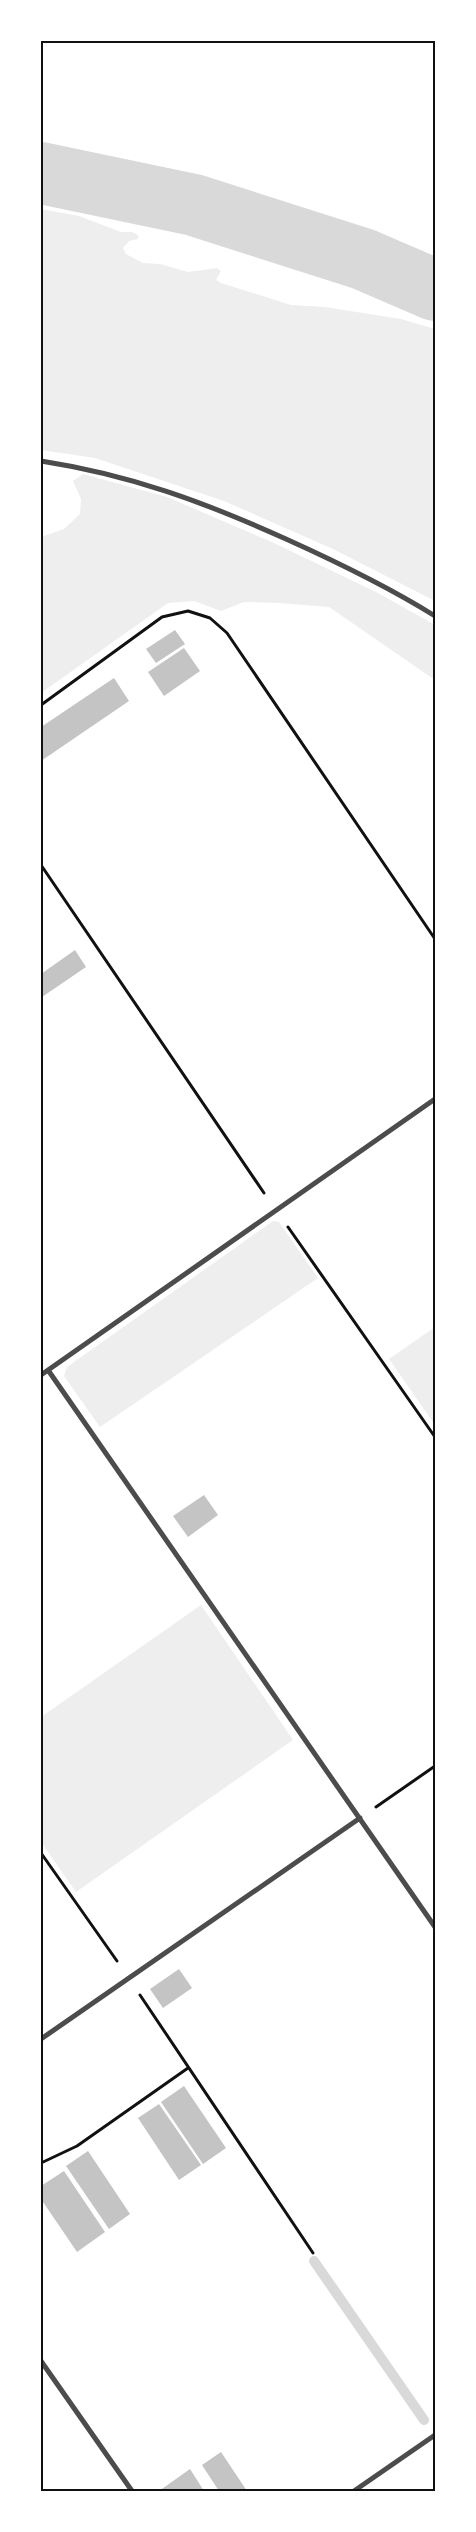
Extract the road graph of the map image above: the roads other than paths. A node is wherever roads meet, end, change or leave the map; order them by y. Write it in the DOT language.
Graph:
graph roads {
  1 [pos="41,461"];
  2 [pos="435,616"];
  3 [pos="435,1099"];
  4 [pos="48,1370"];
  5 [pos="41,1375"];
  6 [pos="360,1818"];
  7 [pos="435,1927"];
  8 [pos="41,2039"];
  9 [pos="41,2361"];
  10 [pos="435,2435"];
  11 [pos="132,2491"];
  12 [pos="354,2491"];
  1 -- 2 [label="street"];
  3 -- 4 [label="street"];
  4 -- 5 [label="street"];
  4 -- 6 [label="street"];
  6 -- 7 [label="street"];
  6 -- 8 [label="street"];
  9 -- 11 [label="street"];
  10 -- 12 [label="street"];
}
